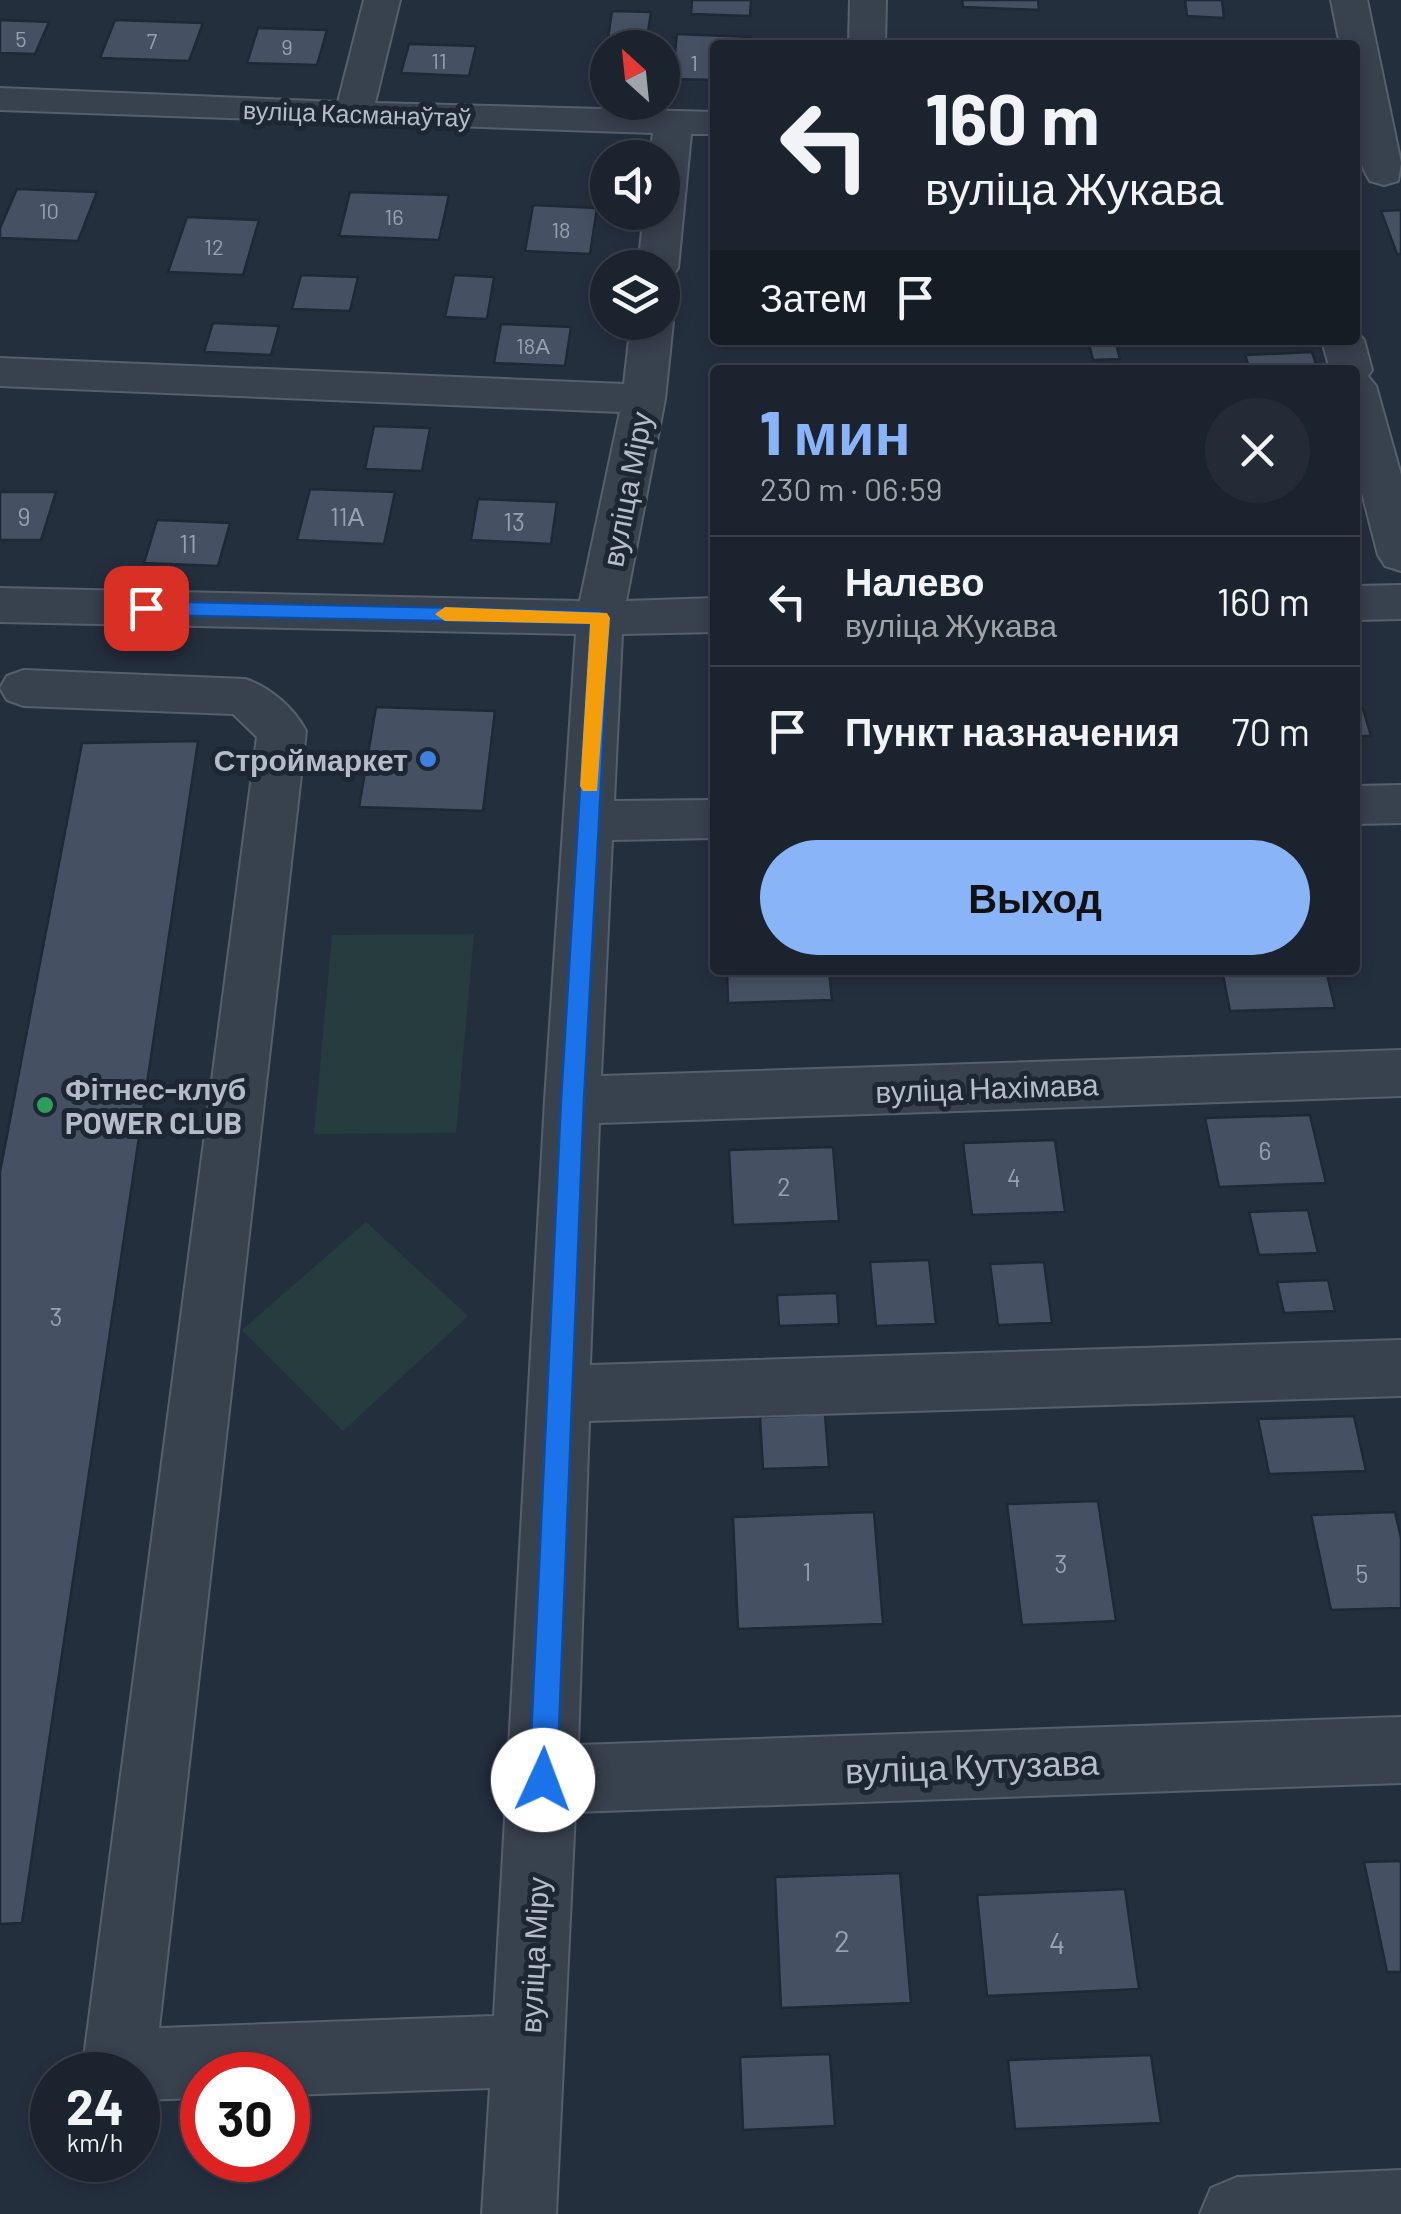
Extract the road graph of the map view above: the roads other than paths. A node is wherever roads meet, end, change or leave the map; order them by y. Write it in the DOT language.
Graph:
graph roads {
  1 [pos="382,0"];
  2 [pos="868,0"];
  3 [pos="1349,0"];
  4 [pos="868,40"];
  5 [pos="1356,40"];
  6 [pos="1360,61"];
  7 [pos="0,99"];
  8 [pos="354,114"];
  9 [pos="674,121"];
  10 [pos="710,123"];
  11 [pos="1380,173"];
  12 [pos="660,250"];
  13 [pos="650,340"];
  14 [pos="0,372"];
  15 [pos="644,398"];
  16 [pos="1360,404"];
  17 [pos="1401,556"];
  18 [pos="1401,602"];
  19 [pos="1360,603"];
  20 [pos="0,605"];
  21 [pos="710,615"];
  22 [pos="600,618"];
  23 [pos="24,688"];
  24 [pos="1401,804"];
  25 [pos="1360,805"];
  26 [pos="710,819"];
  27 [pos="588,821"];
  28 [pos="1401,1074"];
  29 [pos="572,1100"];
  30 [pos="1401,1368"];
  31 [pos="559,1394"];
  32 [pos="1401,1750"];
  33 [pos="543,1780"];
  34 [pos="527,2051"];
  35 [pos="1401,2207"];
  36 [pos="519,2214"];
  37 [pos="1237,2214"];
  1 -- 8 [label="street"];
  2 -- 4 [label="street"];
  3 -- 5 [label="street"];
  6 -- 11 [label="street"];
  7 -- 8 [label="street, вуліца Касманаўтаў"];
  8 -- 9 [label="street, вуліца Касманаўтаў"];
  9 -- 10 [label="street, вуліца Касманаўтаў"];
  9 -- 12 [label="street"];
  13 -- 15 [label="street, вуліца Міру"];
  14 -- 15 [label="street"];
  15 -- 22 [label="street, вуліца Міру"];
  16 -- 17 [label="street"];
  18 -- 19 [label="street"];
  20 -- 22 [label="street"];
  21 -- 22 [label="street"];
  22 -- 27 [label="street, вуліца Міру"];
  23 -- 34 [label="street"];
  24 -- 25 [label="street"];
  26 -- 27 [label="street"];
  27 -- 29 [label="street, вуліца Міру"];
  28 -- 29 [label="street, вуліца Нахімава"];
  29 -- 31 [label="street, вуліца Міру"];
  30 -- 31 [label="street"];
  31 -- 33 [label="street, вуліца Міру"];
  32 -- 33 [label="street, вуліца Кутузава"];
  33 -- 34 [label="street, вуліца Міру"];
  34 -- 36 [label="street, вуліца Міру"];
  35 -- 37 [label="street"];
}
